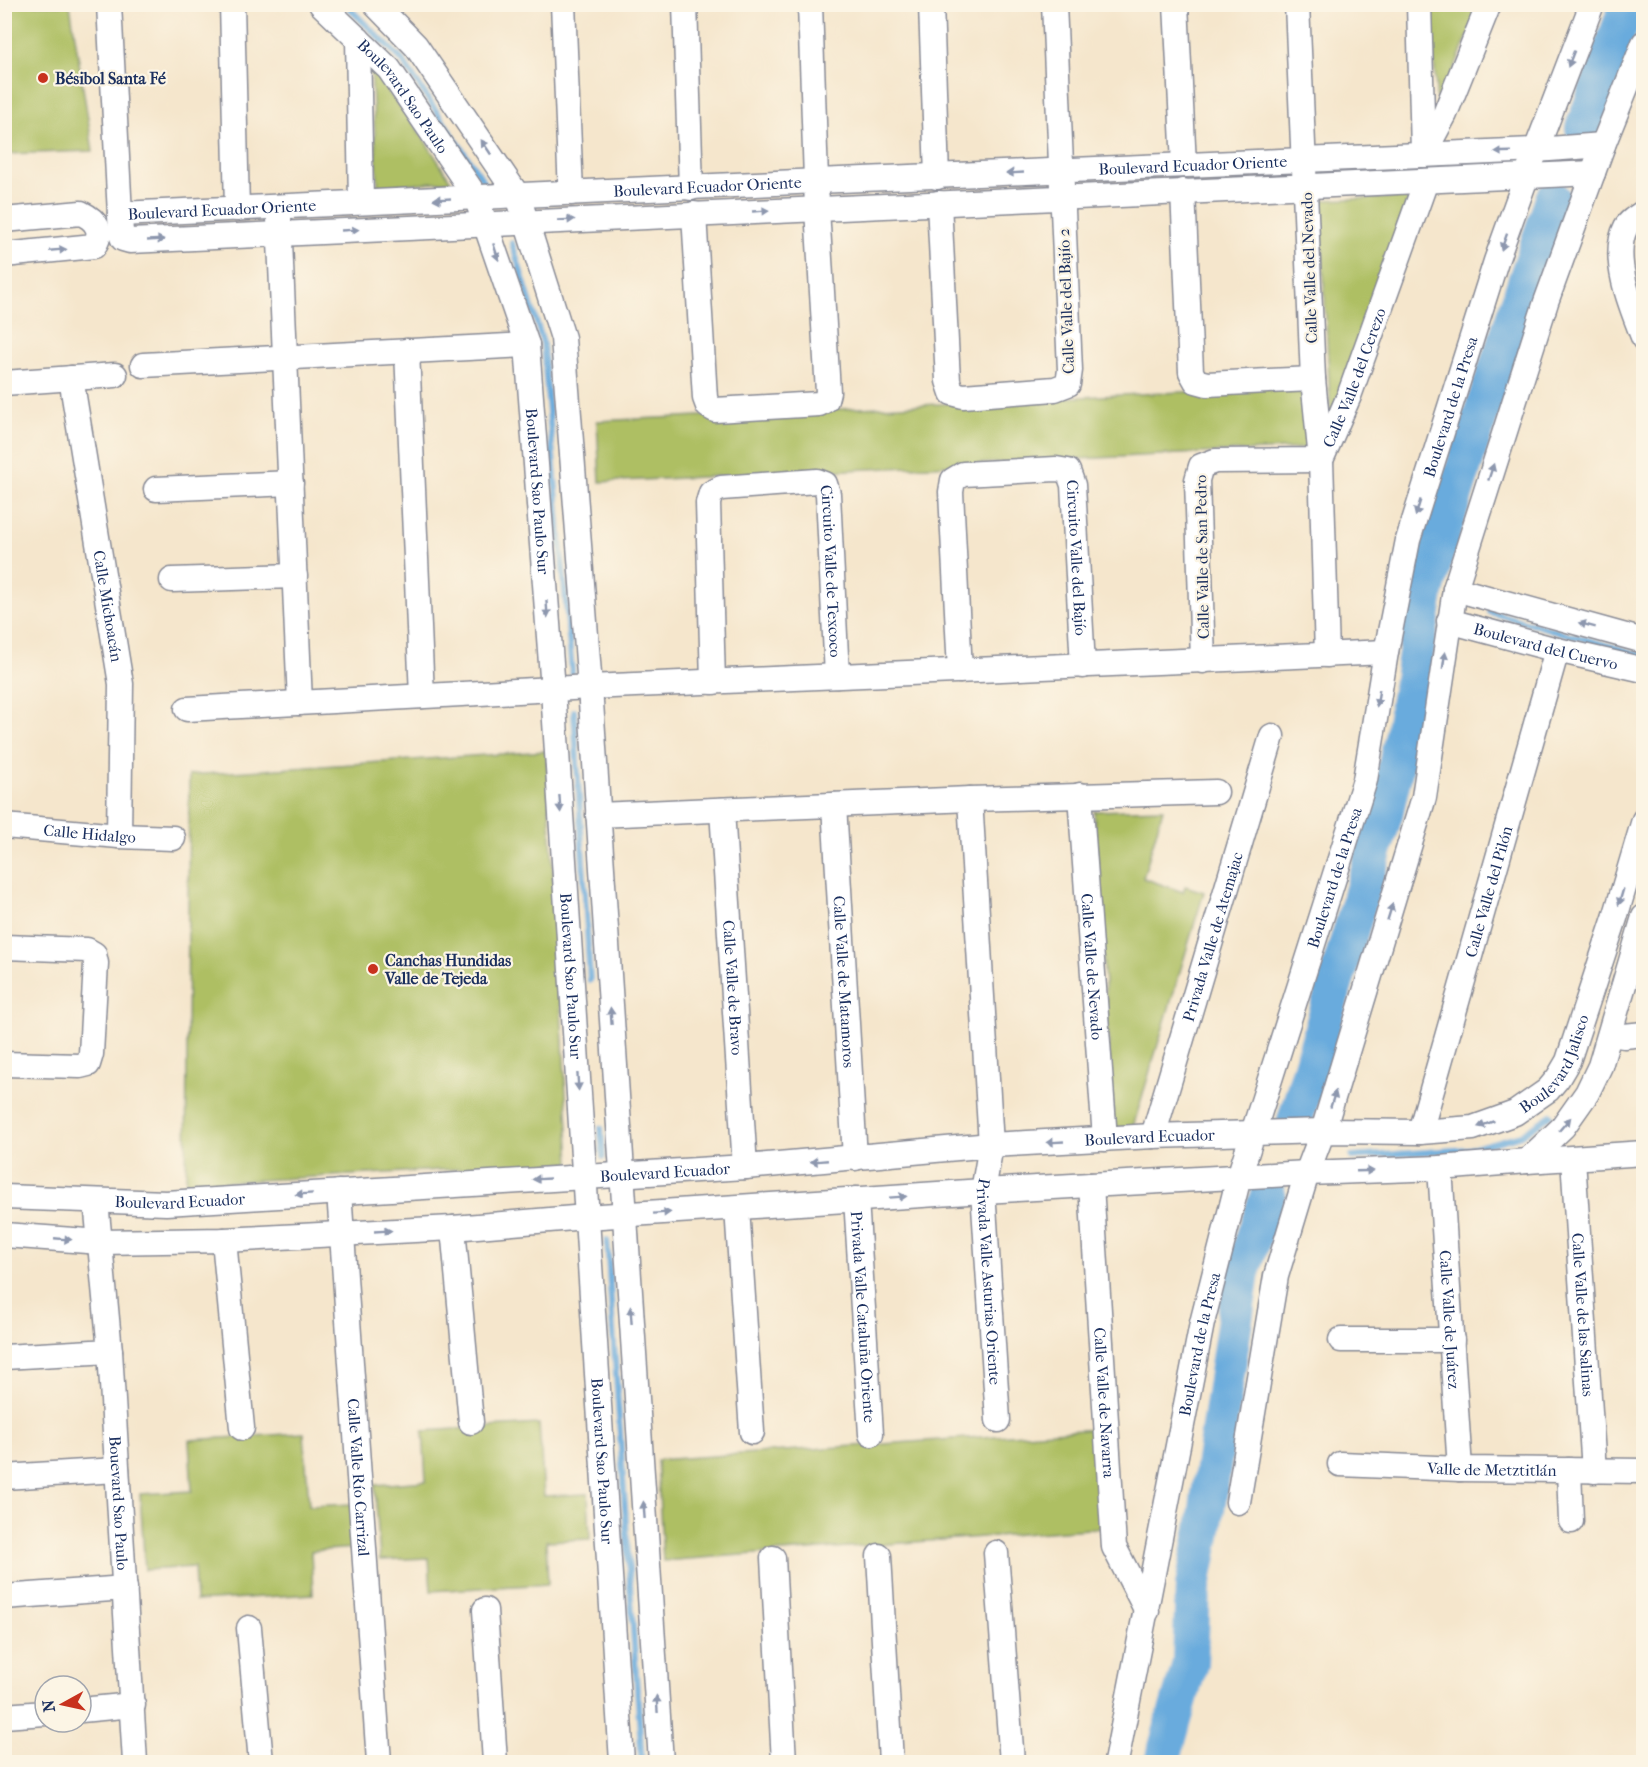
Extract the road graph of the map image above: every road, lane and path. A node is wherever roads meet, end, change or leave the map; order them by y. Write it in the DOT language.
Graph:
graph roads {
  1 [pos="109,4"];
  2 [pos="232,4"];
  3 [pos="321,4"];
  4 [pos="375,4"];
  5 [pos="563,4"];
  6 [pos="685,4"];
  7 [pos="810,4"];
  8 [pos="930,4"];
  9 [pos="1054,4"];
  10 [pos="1176,4"];
  11 [pos="1297,4"];
  12 [pos="1419,4"];
  13 [pos="1489,4"];
  14 [pos="1592,4"];
  15 [pos="358,39"];
  16 [pos="1644,43"];
  17 [pos="1603,145"];
  18 [pos="1536,150"];
  19 [pos="1423,155"];
  20 [pos="1304,160"];
  21 [pos="1184,165"];
  22 [pos="1061,171"];
  23 [pos="1593,173"];
  24 [pos="937,177"];
  25 [pos="1527,177"];
  26 [pos="817,181"];
  27 [pos="1426,181"];
  28 [pos="1306,186"];
  29 [pos="691,188"];
  30 [pos="1183,191"];
  31 [pos="571,193"];
  32 [pos="518,196"];
  33 [pos="476,197"];
  34 [pos="1062,197"];
  35 [pos="361,202"];
  36 [pos="939,203"];
  37 [pos="279,207"];
  38 [pos="237,208"];
  39 [pos="817,209"];
  40 [pos="1644,212"];
  41 [pos="120,214"];
  42 [pos="694,214"];
  43 [pos="4,220"];
  44 [pos="527,222"];
  45 [pos="486,224"];
  46 [pos="280,233"];
  47 [pos="4,255"];
  48 [pos="1644,339"];
  49 [pos="527,345"];
  50 [pos="407,351"];
  51 [pos="286,357"];
  52 [pos="143,365"];
  53 [pos="115,375"];
  54 [pos="71,378"];
  55 [pos="1313,379"];
  56 [pos="4,383"];
  57 [pos="1321,460"];
  58 [pos="291,483"];
  59 [pos="156,489"];
  60 [pos="295,576"];
  61 [pos="172,580"];
  62 [pos="1455,589"];
  63 [pos="1449,621"];
  64 [pos="1644,641"];
  65 [pos="1557,650"];
  66 [pos="1386,652"];
  67 [pos="1327,655"];
  68 [pos="1203,661"];
  69 [pos="1083,666"];
  70 [pos="1644,670"];
  71 [pos="960,671"];
  72 [pos="837,676"];
  73 [pos="713,682"];
  74 [pos="590,687"];
  75 [pos="553,690"];
  76 [pos="422,696"];
  77 [pos="300,703"];
  78 [pos="187,709"];
  79 [pos="1272,736"];
  80 [pos="1216,792"];
  81 [pos="1080,795"];
  82 [pos="970,799"];
  83 [pos="834,805"];
  84 [pos="722,810"];
  85 [pos="598,815"];
  86 [pos="1644,820"];
  87 [pos="4,826"];
  88 [pos="119,836"];
  89 [pos="173,838"];
  90 [pos="1644,917"];
  91 [pos="4,947"];
  92 [pos="1610,1034"];
  93 [pos="1644,1034"];
  94 [pos="4,1064"];
  95 [pos="1323,1131"];
  96 [pos="1255,1132"];
  97 [pos="1420,1132"];
  98 [pos="1153,1136"];
  99 [pos="1105,1139"];
  100 [pos="991,1145"];
  101 [pos="1644,1153"];
  102 [pos="855,1158"];
  103 [pos="1573,1159"];
  104 [pos="1527,1161"];
  105 [pos="745,1167"];
  106 [pos="1440,1168"];
  107 [pos="1307,1173"];
  108 [pos="622,1174"];
  109 [pos="584,1177"];
  110 [pos="1239,1177"];
  111 [pos="1091,1185"];
  112 [pos="982,1191"];
  113 [pos="339,1192"];
  114 [pos="4,1197"];
  115 [pos="856,1199"];
  116 [pos="96,1201"];
  117 [pos="737,1208"];
  118 [pos="624,1215"];
  119 [pos="586,1217"];
  120 [pos="453,1228"];
  121 [pos="4,1234"];
  122 [pos="342,1234"];
  123 [pos="224,1240"];
  124 [pos="101,1242"];
  125 [pos="1341,1340"];
  126 [pos="1452,1340"];
  127 [pos="110,1351"];
  128 [pos="4,1358"];
  129 [pos="998,1420"];
  130 [pos="471,1422"];
  131 [pos="242,1428"];
  132 [pos="752,1432"];
  133 [pos="871,1434"];
  134 [pos="1340,1464"];
  135 [pos="1460,1469"];
  136 [pos="117,1470"];
  137 [pos="1569,1470"];
  138 [pos="1594,1471"];
  139 [pos="1644,1471"];
  140 [pos="4,1477"];
  141 [pos="1238,1502"];
  142 [pos="1571,1521"];
  143 [pos="996,1553"];
  144 [pos="879,1556"];
  145 [pos="773,1558"];
  146 [pos="125,1588"];
  147 [pos="4,1596"];
  148 [pos="485,1610"];
  149 [pos="1147,1611"];
  150 [pos="249,1628"];
  151 [pos="133,1705"];
  152 [pos="93,1709"];
  153 [pos="33,1714"];
  154 [pos="4,1716"];
  155 [pos="135,1762"];
  156 [pos="261,1762"];
  157 [pos="379,1762"];
  158 [pos="495,1762"];
  159 [pos="622,1762"];
  160 [pos="661,1762"];
  161 [pos="784,1762"];
  162 [pos="891,1762"];
  163 [pos="1012,1762"];
  164 [pos="1116,1762"];
  1 -- 41 [label="street"];
  2 -- 38 [label="street"];
  3 -- 15 [label="street, Boulevard Sao Paulo"];
  32 -- 4 [label="street, one-way"];
  5 -- 31 [label="street"];
  6 -- 29 [label="street"];
  7 -- 26 [label="street"];
  8 -- 24 [label="street"];
  9 -- 22 [label="street"];
  10 -- 21 [label="street"];
  11 -- 20 [label="street, Calle Valle del Nevado"];
  12 -- 19 [label="street"];
  13 -- 19 [label="street"];
  14 -- 18 [label="street, Boulevard de la Presa, one-way"];
  15 -- 33 [label="street, Boulevard Sao Paulo"];
  15 -- 35 [label="street"];
  16 -- 17 [label="street"];
  17 -- 18 [label="street, Boulevard Ecuador Oriente"];
  17 -- 23 [label="street"];
  18 -- 19 [label="street, Boulevard Ecuador Oriente, one-way"];
  18 -- 25 [label="street, Boulevard de la Presa"];
  19 -- 20 [label="street, Boulevard Ecuador Oriente"];
  20 -- 21 [label="street, Boulevard Ecuador Oriente"];
  20 -- 28 [label="street, Calle Valle del Nevado"];
  21 -- 22 [label="street, Boulevard Ecuador Oriente"];
  22 -- 24 [label="street, Boulevard Ecuador Oriente, one-way"];
  22 -- 34 [label="street"];
  23 -- 25 [label="street, Boulevard Ecuador Oriente"];
  62 -- 23 [label="street, one-way"];
  24 -- 26 [label="street, Boulevard Ecuador Oriente"];
  25 -- 27 [label="street, Boulevard Ecuador Oriente"];
  25 -- 66 [label="street, Boulevard de la Presa, one-way"];
  26 -- 29 [label="street, Boulevard Ecuador Oriente"];
  26 -- 39 [label="street"];
  27 -- 28 [label="street, Boulevard Ecuador Oriente"];
  27 -- 57 [label="street, Calle Valle del Cerezo"];
  28 -- 30 [label="street, Boulevard Ecuador Oriente"];
  28 -- 55 [label="street, Calle Valle del Nevado"];
  29 -- 31 [label="street, Boulevard Ecuador Oriente"];
  30 -- 34 [label="street, Boulevard Ecuador Oriente"];
  30 -- 55 [label="street"];
  31 -- 32 [label="street, Boulevard Ecuador Oriente"];
  32 -- 33 [label="street, Boulevard Ecuador Oriente"];
  32 -- 44 [label="street"];
  33 -- 35 [label="street, Boulevard Ecuador Oriente, one-way"];
  33 -- 45 [label="street, Boulevard Sao Paulo Sur"];
  34 -- 36 [label="street, Boulevard Ecuador Oriente"];
  34 -- 36 [label="street, Calle Valle del Bajío 2"];
  35 -- 37 [label="street, Boulevard Ecuador Oriente"];
  36 -- 39 [label="street, Boulevard Ecuador Oriente"];
  37 -- 38 [label="street, Boulevard Ecuador Oriente"];
  37 -- 46 [label="street"];
  38 -- 41 [label="street, Boulevard Ecuador Oriente"];
  42 -- 39 [label="street, Boulevard Ecuador Oriente, one-way"];
  39 -- 42 [label="street"];
  40 -- 48 [label="street"];
  41 -- 46 [label="street, Boulevard Ecuador Oriente, one-way"];
  44 -- 42 [label="street, Boulevard Ecuador Oriente, one-way"];
  47 -- 43 [label="street, one-way"];
  44 -- 45 [label="street, Boulevard Ecuador Oriente"];
  44 -- 74 [label="street"];
  46 -- 45 [label="street, Boulevard Ecuador Oriente, one-way"];
  45 -- 49 [label="street, Boulevard Sao Paulo Sur, one-way"];
  46 -- 51 [label="street"];
  49 -- 50 [label="street"];
  49 -- 75 [label="street, Boulevard Sao Paulo Sur, one-way"];
  50 -- 51 [label="street"];
  50 -- 76 [label="street"];
  51 -- 52 [label="street"];
  51 -- 58 [label="street"];
  53 -- 54 [label="street"];
  54 -- 56 [label="street"];
  54 -- 88 [label="street, Calle Michoacán"];
  55 -- 57 [label="street, Calle Valle del Nevado"];
  57 -- 67 [label="street, Calle Valle del Cerezo"];
  57 -- 68 [label="street, Calle Valle de San Pedro"];
  58 -- 59 [label="street"];
  58 -- 60 [label="street"];
  60 -- 61 [label="street"];
  60 -- 77 [label="street"];
  62 -- 63 [label="street"];
  64 -- 62 [label="street, Boulevard del Cuervo, one-way"];
  63 -- 65 [label="street, Boulevard del Cuervo"];
  95 -- 63 [label="street, one-way"];
  65 -- 70 [label="street, Boulevard del Cuervo"];
  65 -- 97 [label="street, Calle Valle del Pilón"];
  66 -- 67 [label="street"];
  66 -- 96 [label="street, Boulevard de la Presa, one-way"];
  67 -- 68 [label="street"];
  68 -- 69 [label="street"];
  69 -- 71 [label="street"];
  69 -- 71 [label="street, Circuito Valle del Bajío"];
  71 -- 72 [label="street"];
  72 -- 73 [label="street"];
  72 -- 73 [label="street, Circuito Valle de Texcoco"];
  73 -- 74 [label="street"];
  74 -- 75 [label="street"];
  74 -- 85 [label="street"];
  75 -- 76 [label="street"];
  75 -- 109 [label="street, Boulevard Sao Paulo Sur, one-way"];
  76 -- 77 [label="street"];
  77 -- 78 [label="street"];
  79 -- 98 [label="street, Privada Valle de Atemajac"];
  80 -- 81 [label="street"];
  81 -- 82 [label="street"];
  81 -- 99 [label="street, Calle Valle de Nevado"];
  82 -- 83 [label="street"];
  82 -- 100 [label="street, Privada Valle Asturias Oriente"];
  83 -- 84 [label="street"];
  83 -- 102 [label="street, Calle Valle de Matamoros"];
  84 -- 85 [label="street"];
  84 -- 105 [label="street, Calle Valle de Bravo"];
  108 -- 85 [label="street, one-way"];
  86 -- 97 [label="street, Boulevard Jalisco, one-way"];
  87 -- 88 [label="street, Calle Hidalgo"];
  88 -- 89 [label="street, Calle Hidalgo"];
  90 -- 92 [label="street, Boulevard Jalisco"];
  91 -- 94 [label="street"];
  92 -- 93 [label="street"];
  104 -- 92 [label="street, Boulevard Jalisco, one-way"];
  95 -- 96 [label="street, Boulevard Ecuador"];
  95 -- 97 [label="street, Boulevard Jalisco"];
  95 -- 107 [label="street"];
  96 -- 98 [label="street, Boulevard Ecuador"];
  96 -- 110 [label="street, Boulevard de la Presa"];
  98 -- 99 [label="street, Boulevard Ecuador"];
  99 -- 100 [label="street, Boulevard Ecuador, one-way"];
  100 -- 102 [label="street, Boulevard Ecuador"];
  100 -- 112 [label="street, Privada Valle Asturias Oriente"];
  101 -- 103 [label="street"];
  102 -- 105 [label="street, Boulevard Ecuador, one-way"];
  103 -- 104 [label="street"];
  103 -- 138 [label="street, Calle Valle de las Salinas"];
  104 -- 106 [label="street"];
  105 -- 108 [label="street, Boulevard Ecuador"];
  107 -- 106 [label="street, one-way"];
  106 -- 126 [label="street, Calle Valle de Juárez"];
  107 -- 110 [label="street"];
  107 -- 141 [label="street"];
  108 -- 109 [label="street, Boulevard Ecuador"];
  108 -- 118 [label="street"];
  109 -- 113 [label="street, Boulevard Ecuador, one-way"];
  109 -- 119 [label="street, Boulevard Sao Paulo Sur"];
  110 -- 111 [label="street"];
  110 -- 149 [label="street, Boulevard de la Presa"];
  111 -- 112 [label="street"];
  111 -- 149 [label="street, Calle Valle de Navarra"];
  115 -- 112 [label="street, one-way"];
  112 -- 129 [label="street, Privada Valle Asturias Oriente"];
  113 -- 116 [label="street, Boulevard Ecuador, one-way"];
  113 -- 122 [label="street, Calle Valle Río Carrizal"];
  114 -- 116 [label="street, Boulevard Ecuador"];
  115 -- 117 [label="street"];
  115 -- 133 [label="street, Privada Valle Cataluña Oriente"];
  116 -- 124 [label="street, Bouevard Sao Paulo"];
  118 -- 117 [label="street, one-way"];
  117 -- 132 [label="street"];
  118 -- 119 [label="street"];
  160 -- 118 [label="street, one-way"];
  119 -- 120 [label="street"];
  119 -- 159 [label="street, Boulevard Sao Paulo Sur"];
  122 -- 120 [label="street, one-way"];
  120 -- 130 [label="street"];
  121 -- 124 [label="street, one-way"];
  122 -- 123 [label="street"];
  122 -- 157 [label="street, Calle Valle Río Carrizal"];
  123 -- 124 [label="street"];
  123 -- 131 [label="street"];
  124 -- 127 [label="street, Bouevard Sao Paulo"];
  125 -- 126 [label="street"];
  126 -- 135 [label="street, Calle Valle de Juárez"];
  127 -- 128 [label="street"];
  127 -- 136 [label="street, Bouevard Sao Paulo"];
  134 -- 135 [label="street, Valle de Metztitlán"];
  135 -- 137 [label="street, Valle de Metztitlán"];
  136 -- 140 [label="street"];
  136 -- 146 [label="street, Bouevard Sao Paulo"];
  137 -- 138 [label="street, Valle de Metztitlán"];
  137 -- 142 [label="street"];
  138 -- 139 [label="street, Valle de Metztitlán"];
  143 -- 163 [label="street"];
  144 -- 162 [label="street"];
  145 -- 161 [label="street"];
  146 -- 147 [label="street"];
  146 -- 151 [label="street, Bouevard Sao Paulo"];
  148 -- 158 [label="street"];
  149 -- 164 [label="street, Boulevard de la Presa"];
  150 -- 156 [label="street"];
  151 -- 152 [label="street"];
  151 -- 155 [label="street, Bouevard Sao Paulo"];
  153 -- 154 [label="street"];
}
